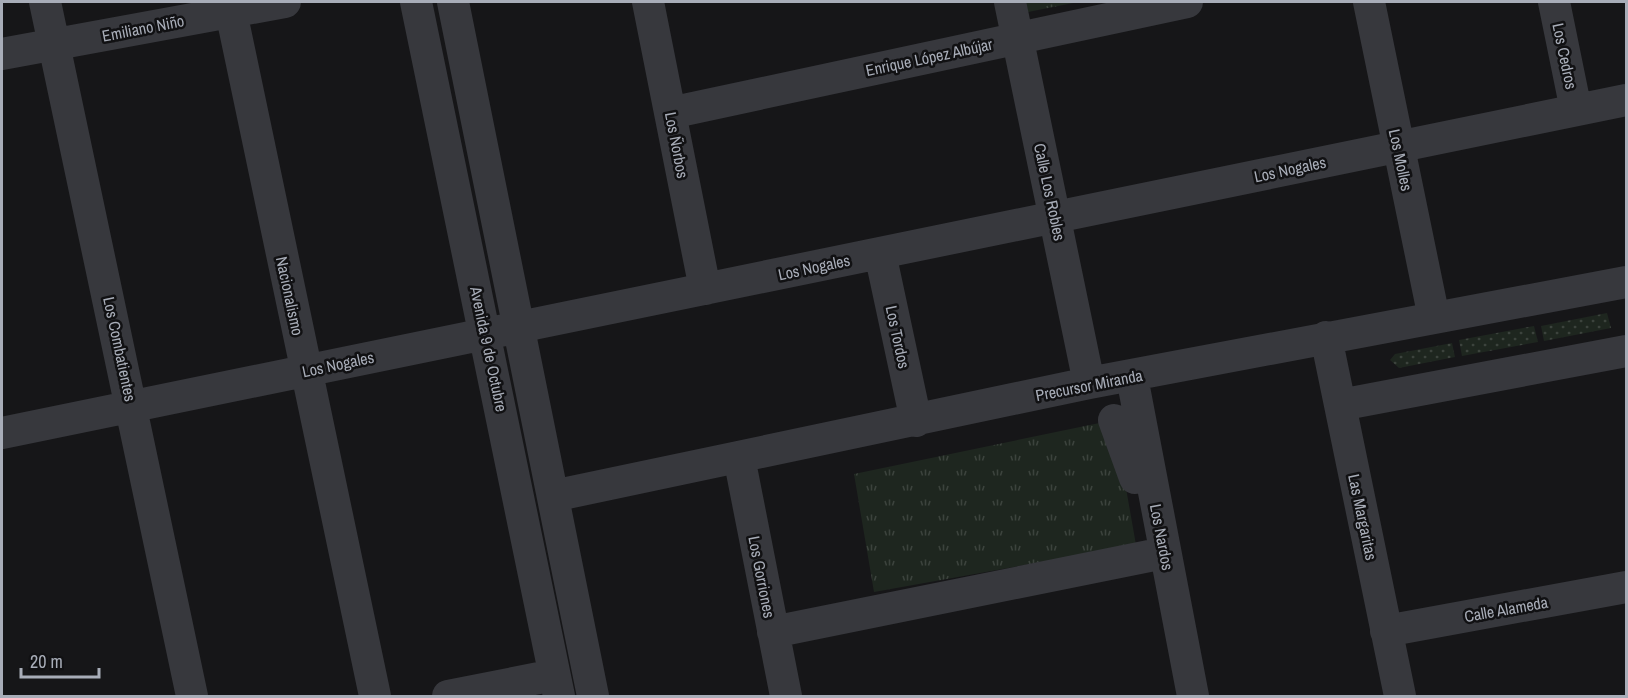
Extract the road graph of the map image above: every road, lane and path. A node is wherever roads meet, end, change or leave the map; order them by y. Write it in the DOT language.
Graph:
graph roads {
  1 [pos="45,2"];
  2 [pos="285,2"];
  3 [pos="416,2"];
  4 [pos="453,2"];
  5 [pos="648,2"];
  6 [pos="1010,2"];
  7 [pos="1187,2"];
  8 [pos="1369,2"];
  9 [pos="1554,2"];
  10 [pos="230,6"];
  11 [pos="1018,38"];
  12 [pos="54,44"];
  13 [pos="2,54"];
  14 [pos="1626,100"];
  15 [pos="1576,110"];
  16 [pos="670,112"];
  17 [pos="1398,147"];
  18 [pos="1055,218"];
  19 [pos="880,253"];
  20 [pos="1626,282"];
  21 [pos="705,289"];
  22 [pos="1434,318"];
  23 [pos="518,327"];
  24 [pos="486,334"];
  25 [pos="1326,337"];
  26 [pos="1626,351"];
  27 [pos="305,371"];
  28 [pos="1132,377"];
  29 [pos="1089,384"];
  30 [pos="1340,405"];
  31 [pos="132,406"];
  32 [pos="1114,420"];
  33 [pos="916,421"];
  34 [pos="2,433"];
  35 [pos="739,457"];
  36 [pos="553,496"];
  37 [pos="1164,553"];
  38 [pos="1626,587"];
  39 [pos="1386,631"];
  40 [pos="773,632"];
  41 [pos="556,686"];
  42 [pos="192,696"];
  43 [pos="375,696"];
  44 [pos="448,696"];
  45 [pos="593,696"];
  46 [pos="786,696"];
  47 [pos="1193,696"];
  48 [pos="1213,696"];
  49 [pos="1400,696"];
  1 -- 12 [label="street, Los Combatientes"];
  2 -- 10 [label="street, Emiliano Niño"];
  3 -- 24 [label="street, Avenida 9 de Octubre"];
  4 -- 23 [label="street, Avenida 9 de Octubre"];
  5 -- 16 [label="street, Los Ñorbos"];
  6 -- 11 [label="street, Calle Los Robles"];
  7 -- 11 [label="street, Enrique López Albújar"];
  8 -- 17 [label="street, Los Molles"];
  9 -- 15 [label="street, Los Cedros"];
  10 -- 12 [label="street, Emiliano Niño"];
  10 -- 27 [label="street, Nacionalismo"];
  11 -- 16 [label="street, Enrique López Albújar"];
  11 -- 18 [label="street, Calle Los Robles"];
  12 -- 13 [label="street, Emiliano Niño"];
  12 -- 31 [label="street, Los Combatientes"];
  14 -- 15 [label="street, Los Nogales"];
  15 -- 17 [label="street, Los Nogales"];
  16 -- 21 [label="street, Los Ñorbos"];
  17 -- 18 [label="street, Los Nogales"];
  17 -- 22 [label="street, Los Molles"];
  18 -- 19 [label="street, Los Nogales"];
  18 -- 29 [label="street, Calle Los Robles"];
  19 -- 21 [label="street, Los Nogales"];
  19 -- 33 [label="street, Los Tordos"];
  20 -- 22 [label="street, Precursor Miranda"];
  21 -- 23 [label="street, Los Nogales"];
  22 -- 25 [label="street, Precursor Miranda"];
  23 -- 24 [label="street, Los Nogales"];
  23 -- 36 [label="street, Avenida 9 de Octubre"];
  24 -- 27 [label="street, Los Nogales"];
  24 -- 41 [label="street, Avenida 9 de Octubre"];
  25 -- 28 [label="street, Precursor Miranda"];
  25 -- 30 [label="street, Las Margaritas"];
  26 -- 30 [label="street"];
  27 -- 31 [label="street, Los Nogales"];
  27 -- 43 [label="street, Nacionalismo"];
  28 -- 29 [label="street, Precursor Miranda"];
  28 -- 37 [label="street, Los Nardos"];
  29 -- 33 [label="street, Precursor Miranda"];
  30 -- 39 [label="street, Las Margaritas"];
  31 -- 34 [label="street, Los Nogales"];
  31 -- 42 [label="street, Los Combatientes"];
  32 -- 48 [label="street"];
  33 -- 35 [label="street, Precursor Miranda"];
  35 -- 36 [label="street, Precursor Miranda"];
  35 -- 40 [label="street, Los Gorriones"];
  36 -- 45 [label="street, Avenida 9 de Octubre"];
  37 -- 40 [label="street"];
  37 -- 47 [label="street, Los Nardos"];
  38 -- 39 [label="street, Calle Alameda"];
  39 -- 49 [label="street, Las Margaritas"];
  40 -- 46 [label="street, Los Gorriones"];
  41 -- 44 [label="street"];
}
